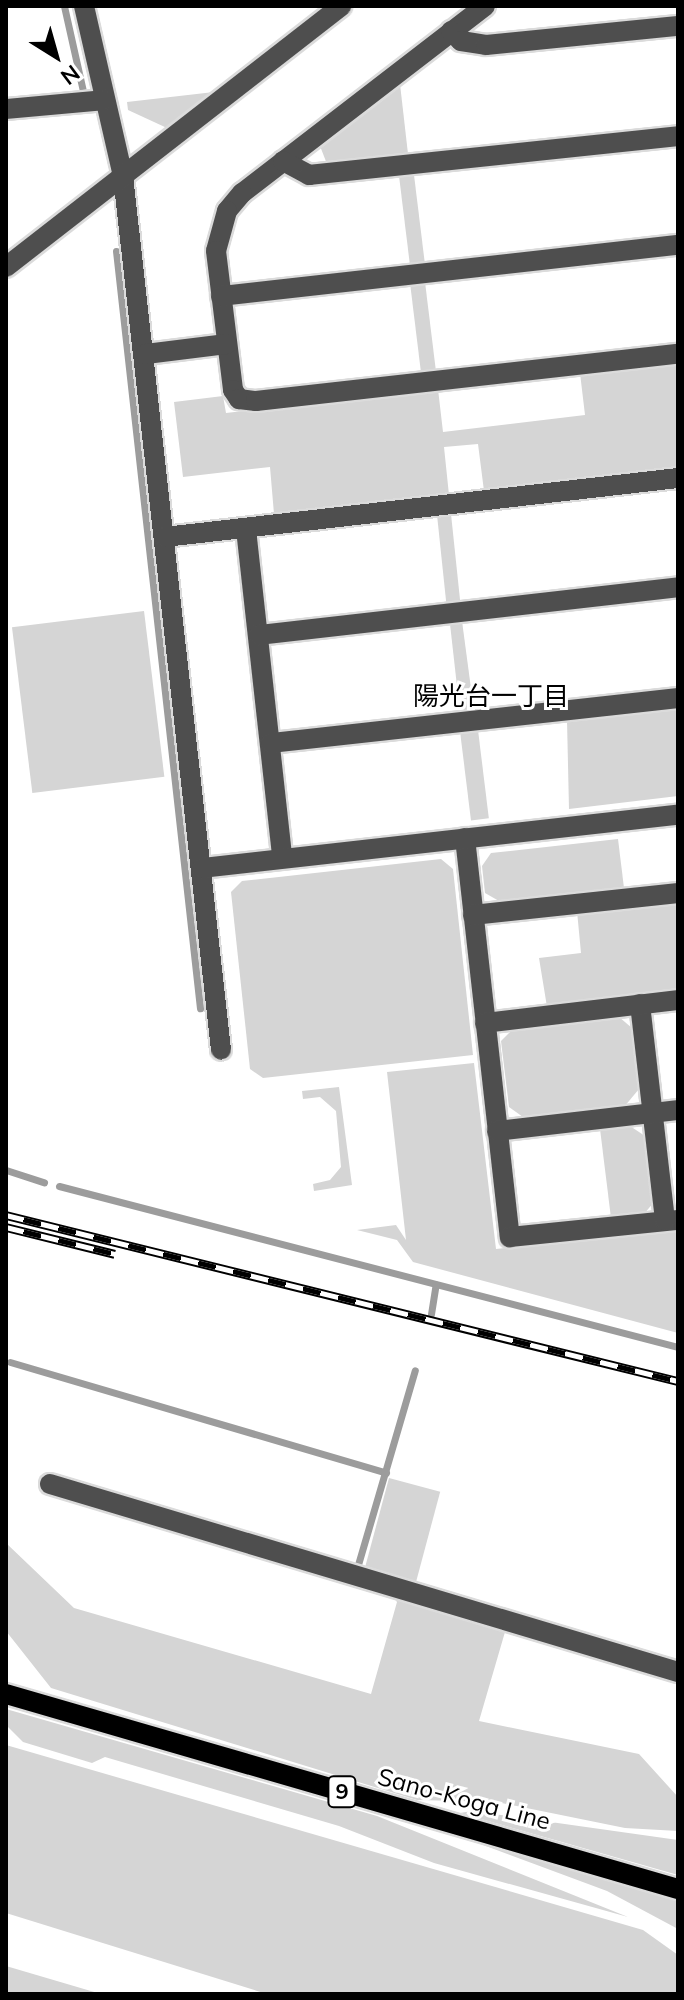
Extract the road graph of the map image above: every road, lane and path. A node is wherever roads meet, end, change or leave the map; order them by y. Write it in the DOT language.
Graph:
graph roads {
  1 [pos="84,6"];
  2 [pos="341,6"];
  3 [pos="485,6"];
  4 [pos="678,26"];
  5 [pos="451,31"];
  6 [pos="104,100"];
  7 [pos="6,109"];
  8 [pos="678,136"];
  9 [pos="283,161"];
  10 [pos="123,176"];
  11 [pos="678,245"];
  12 [pos="6,267"];
  13 [pos="221,296"];
  14 [pos="226,344"];
  15 [pos="146,354"];
  16 [pos="678,354"];
  17 [pos="678,478"];
  18 [pos="246,529"];
  19 [pos="165,537"];
  20 [pos="678,587"];
  21 [pos="259,635"];
  22 [pos="678,698"];
  23 [pos="271,743"];
  24 [pos="678,815"];
  25 [pos="465,838"];
  26 [pos="282,857"];
  27 [pos="202,868"];
  28 [pos="678,893"];
  29 [pos="473,915"];
  30 [pos="678,1000"];
  31 [pos="640,1004"];
  32 [pos="485,1023"];
  33 [pos="221,1050"];
  34 [pos="678,1110"];
  35 [pos="652,1113"];
  36 [pos="497,1131"];
  37 [pos="672,1220"];
  38 [pos="50,1484"];
  39 [pos="678,1672"];
  40 [pos="6,1694"];
  41 [pos="678,1889"];
  1 -- 6 [label="street"];
  2 -- 10 [label="street"];
  3 -- 5 [label="street"];
  4 -- 5 [label="street"];
  5 -- 9 [label="street"];
  6 -- 7 [label="street"];
  6 -- 10 [label="street"];
  8 -- 9 [label="street"];
  9 -- 13 [label="street"];
  10 -- 12 [label="street"];
  10 -- 15 [label="street"];
  11 -- 13 [label="street"];
  13 -- 14 [label="street"];
  14 -- 15 [label="street"];
  14 -- 16 [label="street"];
  15 -- 19 [label="street"];
  17 -- 18 [label="street"];
  18 -- 19 [label="street"];
  18 -- 21 [label="street"];
  19 -- 27 [label="street"];
  20 -- 21 [label="street"];
  21 -- 23 [label="street"];
  22 -- 23 [label="street"];
  23 -- 26 [label="street"];
  24 -- 25 [label="street"];
  25 -- 26 [label="street"];
  25 -- 29 [label="street"];
  26 -- 27 [label="street"];
  27 -- 33 [label="street"];
  28 -- 29 [label="street"];
  29 -- 32 [label="street"];
  30 -- 31 [label="street"];
  31 -- 32 [label="street"];
  31 -- 35 [label="street"];
  32 -- 36 [label="street"];
  34 -- 35 [label="street"];
  35 -- 36 [label="street"];
  35 -- 37 [label="street"];
  36 -- 37 [label="street"];
  38 -- 39 [label="street"];
  40 -- 41 [label="main road, Sano-Koga Line / 9"];
}
